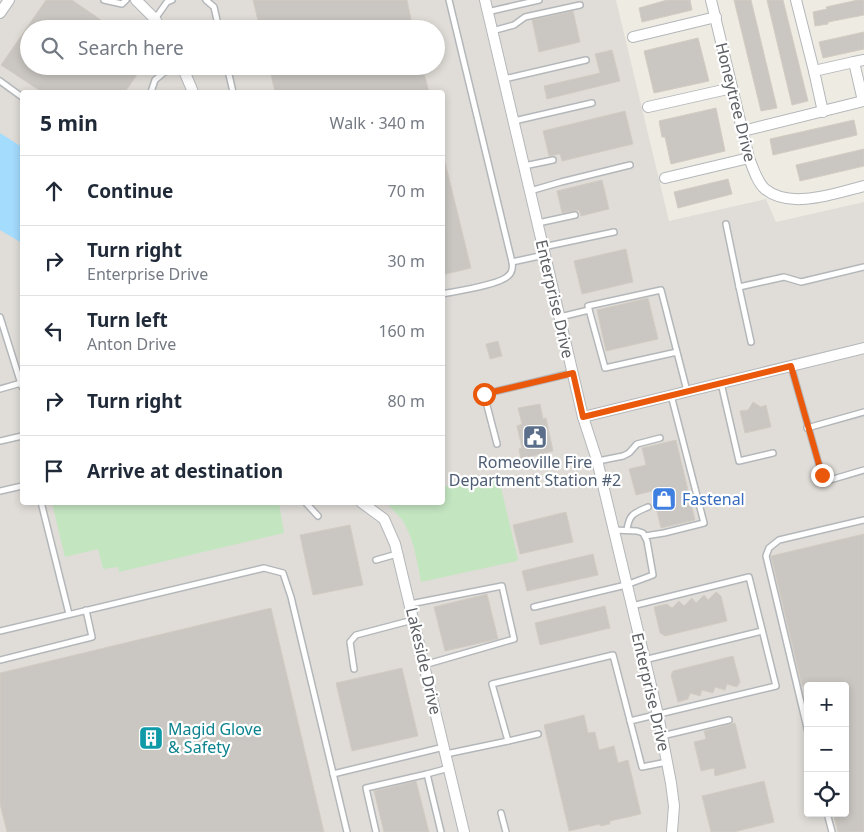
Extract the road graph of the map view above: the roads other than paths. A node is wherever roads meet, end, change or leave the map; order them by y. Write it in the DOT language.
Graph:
graph roads {
  1 [pos="9,0"];
  2 [pos="104,0"];
  3 [pos="126,0"];
  4 [pos="136,0"];
  5 [pos="172,0"];
  6 [pos="206,0"];
  7 [pos="449,0"];
  8 [pos="484,0"];
  9 [pos="539,0"];
  10 [pos="711,0"];
  11 [pos="797,0"];
  12 [pos="580,5"];
  13 [pos="487,12"];
  14 [pos="0,13"];
  15 [pos="716,17"];
  16 [pos="155,19"];
  17 [pos="217,20"];
  18 [pos="492,31"];
  19 [pos="633,38"];
  20 [pos="586,60"];
  21 [pos="859,61"];
  22 [pos="814,72"];
  23 [pos="161,75"];
  24 [pos="186,75"];
  25 [pos="230,75"];
  26 [pos="503,79"];
  27 [pos="0,81"];
  28 [pos="732,88"];
  29 [pos="152,90"];
  30 [pos="192,90"];
  31 [pos="233,90"];
  32 [pos="20,95"];
  33 [pos="592,104"];
  34 [pos="863,104"];
  35 [pos="648,108"];
  36 [pos="823,112"];
  37 [pos="513,121"];
  38 [pos="743,131"];
  39 [pos="749,158"];
  40 [pos="553,160"];
  41 [pos="630,165"];
  42 [pos="524,166"];
  43 [pos="665,178"];
  44 [pos="864,186"];
  45 [pos="530,191"];
  46 [pos="574,215"];
  47 [pos="538,223"];
  48 [pos="726,224"];
  49 [pos="614,232"];
  50 [pos="544,251"];
  51 [pos="512,262"];
  52 [pos="864,267"];
  53 [pos="739,286"];
  54 [pos="445,293"];
  55 [pos="589,310"];
  56 [pos="0,317"];
  57 [pos="560,318"];
  58 [pos="751,342"];
  59 [pos="864,350"];
  60 [pos="677,352"];
  61 [pos="791,366"];
  62 [pos="573,373"];
  63 [pos="20,379"];
  64 [pos="721,383"];
  65 [pos="20,385"];
  66 [pos="0,389"];
  67 [pos="687,391"];
  68 [pos="671,395"];
  69 [pos="864,412"];
  70 [pos="583,417"];
  71 [pos="807,428"];
  72 [pos="20,436"];
  73 [pos="660,438"];
  74 [pos="0,441"];
  75 [pos="497,444"];
  76 [pos="773,453"];
  77 [pos="598,461"];
  78 [pos="864,470"];
  79 [pos="20,487"];
  80 [pos="0,492"];
  81 [pos="42,505"];
  82 [pos="308,505"];
  83 [pos="364,505"];
  84 [pos="648,507"];
  85 [pos="318,516"];
  86 [pos="864,520"];
  87 [pos="614,530"];
  88 [pos="627,530"];
  89 [pos="646,538"];
  90 [pos="398,554"];
  91 [pos="376,560"];
  92 [pos="626,585"];
  93 [pos="410,604"];
  94 [pos="631,606"];
  95 [pos="534,607"];
  96 [pos="86,610"];
  97 [pos="68,614"];
  98 [pos="414,620"];
  99 [pos="762,630"];
  100 [pos="0,631"];
  101 [pos="0,660"];
  102 [pos="644,660"];
  103 [pos="424,665"];
  104 [pos="354,669"];
  105 [pos="658,715"];
  106 [pos="729,720"];
  107 [pos="630,721"];
  108 [pos="807,727"];
  109 [pos="538,734"];
  110 [pos="662,736"];
  111 [pos="508,741"];
  112 [pos="445,750"];
  113 [pos="667,762"];
  114 [pos="449,768"];
  115 [pos="333,774"];
  116 [pos="427,774"];
  117 [pos="502,813"];
  118 [pos="828,817"];
  119 [pos="347,832"];
  120 [pos="376,832"];
  121 [pos="441,832"];
  122 [pos="464,832"];
  123 [pos="506,832"];
  124 [pos="672,832"];
  125 [pos="832,832"];
  1 -- 14 [label="street"];
  2 -- 3 [label="lane"];
  4 -- 16 [label="street"];
  5 -- 16 [label="lane"];
  6 -- 17 [label="lane"];
  7 -- 51 [label="lane"];
  8 -- 13 [label="street, Enterprise Drive"];
  9 -- 13 [label="lane"];
  10 -- 15 [label="street, Honeytree Drive"];
  11 -- 22 [label="street"];
  12 -- 18 [label="lane"];
  13 -- 18 [label="street, Enterprise Drive"];
  15 -- 19 [label="street"];
  15 -- 28 [label="street, Honeytree Drive"];
  18 -- 26 [label="street, Enterprise Drive"];
  20 -- 26 [label="lane"];
  21 -- 22 [label="street"];
  21 -- 34 [label="street"];
  22 -- 36 [label="street"];
  23 -- 29 [label="lane"];
  24 -- 30 [label="street"];
  25 -- 31 [label="lane"];
  26 -- 37 [label="street, Enterprise Drive"];
  27 -- 32 [label="lane"];
  28 -- 35 [label="street"];
  28 -- 38 [label="street, Honeytree Drive"];
  33 -- 37 [label="lane"];
  34 -- 36 [label="street"];
  36 -- 38 [label="street"];
  37 -- 42 [label="street, Enterprise Drive"];
  38 -- 39 [label="street, Honeytree Drive"];
  39 -- 43 [label="street"];
  39 -- 44 [label="street, Honeytree Drive"];
  40 -- 42 [label="lane"];
  41 -- 45 [label="lane"];
  42 -- 45 [label="street, Enterprise Drive"];
  45 -- 47 [label="street, Enterprise Drive"];
  46 -- 47 [label="lane"];
  47 -- 50 [label="street, Enterprise Drive"];
  48 -- 53 [label="lane"];
  49 -- 50 [label="lane"];
  50 -- 51 [label="lane"];
  50 -- 57 [label="street, Enterprise Drive"];
  51 -- 54 [label="lane"];
  52 -- 53 [label="lane"];
  53 -- 58 [label="lane"];
  55 -- 57 [label="lane"];
  55 -- 60 [label="lane"];
  55 -- 60 [label="lane"];
  56 -- 63 [label="lane"];
  57 -- 62 [label="street, Enterprise Drive"];
  59 -- 61 [label="street"];
  60 -- 67 [label="lane"];
  61 -- 64 [label="street"];
  61 -- 71 [label="lane"];
  62 -- 70 [label="street, Enterprise Drive"];
  62 -- 75 [label="lane"];
  64 -- 67 [label="street"];
  64 -- 76 [label="lane"];
  65 -- 66 [label="lane"];
  67 -- 68 [label="street"];
  68 -- 70 [label="street"];
  68 -- 89 [label="lane"];
  69 -- 71 [label="lane"];
  70 -- 77 [label="street, Enterprise Drive"];
  71 -- 78 [label="lane"];
  72 -- 74 [label="lane"];
  73 -- 77 [label="lane"];
  77 -- 87 [label="street, Enterprise Drive"];
  79 -- 80 [label="lane"];
  81 -- 97 [label="lane"];
  82 -- 85 [label="lane"];
  83 -- 90 [label="street, Lakeside Drive"];
  84 -- 88 [label="lane"];
  86 -- 108 [label="lane"];
  87 -- 88 [label="lane"];
  87 -- 92 [label="street, Enterprise Drive"];
  88 -- 89 [label="lane"];
  89 -- 92 [label="lane"];
  90 -- 91 [label="lane"];
  90 -- 93 [label="street, Lakeside Drive"];
  92 -- 94 [label="street, Enterprise Drive"];
  92 -- 95 [label="lane"];
  93 -- 98 [label="street, Lakeside Drive"];
  93 -- 103 [label="lane"];
  94 -- 99 [label="lane"];
  94 -- 102 [label="street, Enterprise Drive"];
  96 -- 97 [label="lane"];
  96 -- 101 [label="lane"];
  96 -- 115 [label="lane"];
  97 -- 100 [label="lane"];
  98 -- 103 [label="street, Lakeside Drive"];
  98 -- 104 [label="lane"];
  99 -- 102 [label="lane"];
  99 -- 105 [label="lane"];
  102 -- 105 [label="street, Enterprise Drive"];
  103 -- 112 [label="street, Lakeside Drive"];
  105 -- 107 [label="lane"];
  105 -- 110 [label="street, Enterprise Drive"];
  106 -- 110 [label="lane"];
  107 -- 111 [label="lane"];
  107 -- 113 [label="lane"];
  109 -- 111 [label="lane"];
  110 -- 113 [label="street, Enterprise Drive"];
  111 -- 112 [label="lane"];
  112 -- 114 [label="street, Lakeside Drive"];
  112 -- 115 [label="lane"];
  113 -- 124 [label="street, Enterprise Drive"];
  114 -- 116 [label="lane"];
  114 -- 122 [label="street, Lakeside Drive"];
  115 -- 119 [label="lane"];
  116 -- 120 [label="lane"];
  116 -- 121 [label="lane"];
  117 -- 123 [label="lane"];
  118 -- 125 [label="lane"];
}
